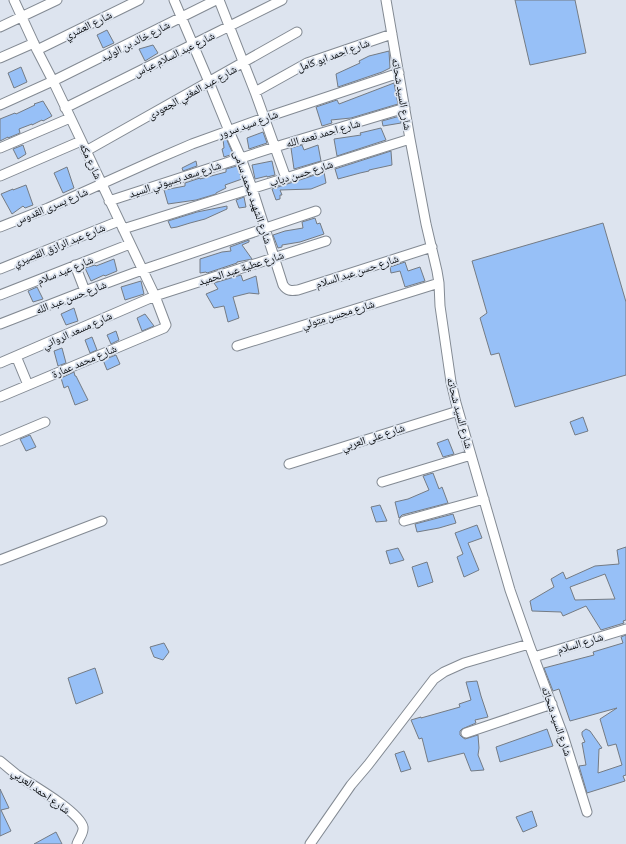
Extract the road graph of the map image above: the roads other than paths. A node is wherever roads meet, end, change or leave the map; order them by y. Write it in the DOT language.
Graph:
graph roads {
  1 [pos="14,0"];
  2 [pos="58,0"];
  3 [pos="139,0"];
  4 [pos="174,0"];
  5 [pos="217,0"];
  6 [pos="282,0"];
  7 [pos="386,0"];
  8 [pos="22,17"];
  9 [pos="182,17"];
  10 [pos="229,26"];
  11 [pos="0,27"];
  12 [pos="297,32"];
  13 [pos="392,34"];
  14 [pos="193,44"];
  15 [pos="35,47"];
  16 [pos="0,58"];
  17 [pos="243,62"];
  18 [pos="399,73"];
  19 [pos="53,81"];
  20 [pos="209,82"];
  21 [pos="255,92"];
  22 [pos="0,104"];
  23 [pos="65,108"];
  24 [pos="405,108"];
  25 [pos="70,118"];
  26 [pos="264,118"];
  27 [pos="229,130"];
  28 [pos="410,139"];
  29 [pos="81,141"];
  30 [pos="275,147"];
  31 [pos="0,148"];
  32 [pos="86,151"];
  33 [pos="241,158"];
  34 [pos="0,165"];
  35 [pos="2,175"];
  36 [pos="286,178"];
  37 [pos="102,184"];
  38 [pos="252,188"];
  39 [pos="109,201"];
  40 [pos="316,211"];
  41 [pos="121,225"];
  42 [pos="0,227"];
  43 [pos="265,228"];
  44 [pos="326,241"];
  45 [pos="130,244"];
  46 [pos="432,247"];
  47 [pos="274,258"];
  48 [pos="76,266"];
  49 [pos="0,270"];
  50 [pos="142,270"];
  51 [pos="439,283"];
  52 [pos="282,285"];
  53 [pos="85,291"];
  54 [pos="0,295"];
  55 [pos="155,296"];
  56 [pos="166,323"];
  57 [pos="0,324"];
  58 [pos="237,346"];
  59 [pos="16,356"];
  60 [pos="0,363"];
  61 [pos="28,385"];
  62 [pos="0,397"];
  63 [pos="458,410"];
  64 [pos="45,422"];
  65 [pos="0,441"];
  66 [pos="471,455"];
  67 [pos="289,464"];
  68 [pos="382,482"];
  69 [pos="484,499"];
  70 [pos="102,521"];
  71 [pos="404,521"];
  72 [pos="0,560"];
  73 [pos="626,629"];
  74 [pos="529,644"];
  75 [pos="534,657"];
  76 [pos="552,704"];
  77 [pos="466,733"];
  78 [pos="0,761"];
  79 [pos="587,812"];
  80 [pos="77,844"];
  81 [pos="310,844"];
  1 -- 8 [label="street, شارع مكه"];
  2 -- 8 [label="street"];
  3 -- 15 [label="street, شارع العشري"];
  4 -- 9 [label="street, شارع الشهيد محمد سامى"];
  5 -- 9 [label="street, شارع خالد بن الوليد"];
  5 -- 10 [label="street"];
  6 -- 10 [label="street, شارع عبد السلام عباس"];
  7 -- 13 [label="street, شارع السيد شحاته"];
  8 -- 11 [label="street"];
  8 -- 15 [label="street, شارع مكه"];
  9 -- 14 [label="street, شارع الشهيد محمد سامى"];
  9 -- 19 [label="street, شارع خالد بن الوليد"];
  10 -- 14 [label="street, شارع عبد السلام عباس"];
  10 -- 17 [label="street"];
  12 -- 17 [label="street, شارع عبد المغني الجعودى"];
  13 -- 18 [label="street, شارع السيد شحاته"];
  13 -- 21 [label="street, شارع احمد ابو كامل"];
  14 -- 20 [label="street, شارع الشهيد محمد سامى"];
  14 -- 23 [label="street, شارع عبد السلام عباس"];
  15 -- 16 [label="street, شارع العشري"];
  15 -- 19 [label="street, شارع مكه"];
  17 -- 20 [label="street, شارع عبد المغني الجعودى"];
  17 -- 21 [label="street"];
  18 -- 24 [label="street, شارع السيد شحاته"];
  18 -- 26 [label="street, شارع سيد سرور"];
  19 -- 22 [label="street, شارع خالد بن الوليد"];
  19 -- 23 [label="street, شارع مكه"];
  20 -- 27 [label="street, شارع الشهيد محمد سامى"];
  20 -- 32 [label="street, شارع عبد المغني الجعودى"];
  21 -- 26 [label="street"];
  23 -- 25 [label="street, شارع مكه"];
  24 -- 28 [label="street, شارع السيد شحاته"];
  24 -- 30 [label="street, شارع احمد نعمه الله"];
  25 -- 29 [label="street, شارع مكه"];
  25 -- 31 [label="street"];
  26 -- 27 [label="street, شارع سيد سرور"];
  26 -- 30 [label="street"];
  27 -- 33 [label="street, شارع الشهيد محمد سامى"];
  27 -- 37 [label="street, شارع سيد سرور"];
  28 -- 36 [label="street, شارع حسن دياب"];
  28 -- 46 [label="street, شارع السيد شحاته"];
  29 -- 32 [label="street, شارع مكه"];
  29 -- 35 [label="street"];
  30 -- 33 [label="street, شارع احمد نعمه الله"];
  30 -- 36 [label="street"];
  32 -- 37 [label="street, شارع مكه"];
  33 -- 38 [label="street, شارع الشهيد محمد سامى"];
  33 -- 39 [label="street, شارع سعد بسيوني السيد"];
  34 -- 35 [label="street"];
  36 -- 38 [label="street, شارع حسن دياب"];
  37 -- 39 [label="street, شارع مكه"];
  37 -- 42 [label="street, شارع يسرى القدوس"];
  38 -- 41 [label="street, شارع حسن دياب"];
  38 -- 43 [label="street, شارع الشهيد محمد سامى"];
  39 -- 41 [label="street, شارع مكه"];
  40 -- 43 [label="street, شارع حسن عبد الله"];
  41 -- 45 [label="street, شارع مكه"];
  41 -- 49 [label="street, شارع عبد الرازق القصيري"];
  43 -- 47 [label="street, شارع الشهيد محمد سامى"];
  43 -- 50 [label="street, شارع حسن عبد الله"];
  44 -- 47 [label="street, شارع عطية عبد الحميد"];
  45 -- 48 [label="street, شارع عيد سلام"];
  45 -- 50 [label="street, شارع مكه"];
  46 -- 51 [label="street, شارع السيد شحاته"];
  46 -- 52 [label="street, شارع حسن عبد السلام"];
  47 -- 52 [label="street, شارع الشهيد محمد سامى"];
  47 -- 55 [label="street, شارع عطية عبد الحميد"];
  48 -- 53 [label="street"];
  48 -- 54 [label="street, شارع عيد سلام"];
  50 -- 53 [label="street, شارع حسن عبد الله"];
  50 -- 55 [label="street, شارع مكه"];
  51 -- 58 [label="street, شارع محسن متولي"];
  51 -- 63 [label="street, شارع السيد شحاته"];
  53 -- 57 [label="street, شارع حسن عبد الله"];
  55 -- 56 [label="street, شارع مكه"];
  55 -- 59 [label="street, شارع مسعد الرواني"];
  56 -- 61 [label="street, شارع محمد عمارة"];
  59 -- 60 [label="street, شارع مسعد الرواني"];
  59 -- 61 [label="street"];
  61 -- 62 [label="street, شارع محمد عمارة"];
  63 -- 66 [label="street, شارع السيد شحاته"];
  63 -- 67 [label="street, شارع على العربي"];
  64 -- 65 [label="street"];
  66 -- 68 [label="street"];
  66 -- 69 [label="street, شارع السيد شحاته"];
  69 -- 71 [label="street"];
  69 -- 74 [label="street, شارع السيد شحاته"];
  70 -- 72 [label="street"];
  73 -- 75 [label="street, شارع السلام"];
  74 -- 75 [label="street, شارع السيد شحاته"];
  74 -- 81 [label="street"];
  75 -- 76 [label="street, شارع السيد شحاته"];
  76 -- 77 [label="street"];
  76 -- 79 [label="street, شارع السيد شحاته"];
  78 -- 80 [label="street, شارع احمد العربي"];
}
